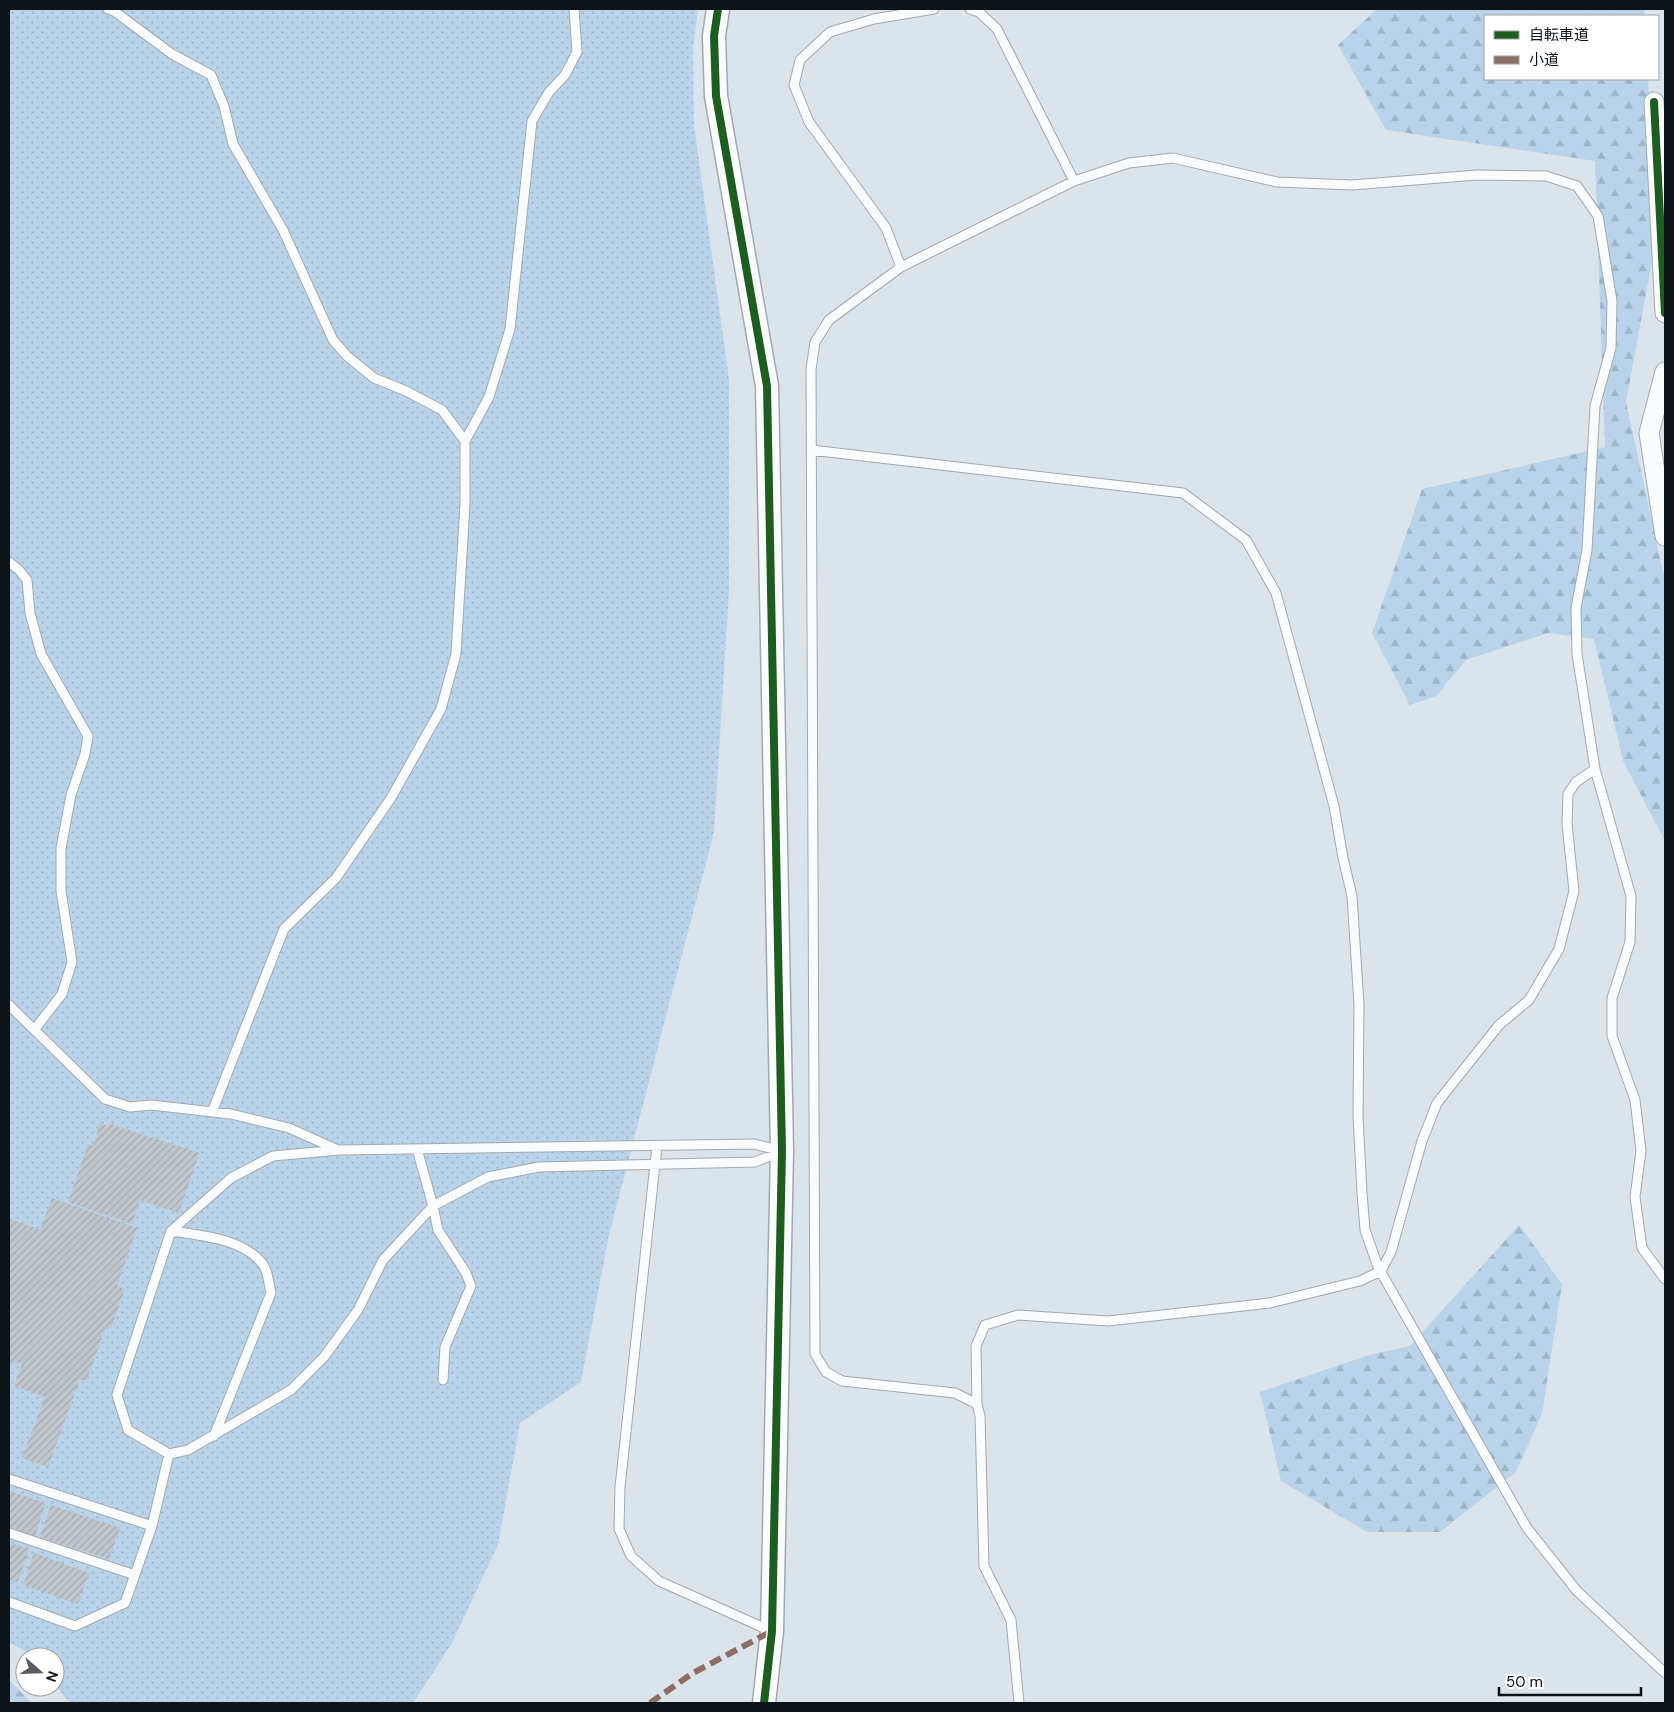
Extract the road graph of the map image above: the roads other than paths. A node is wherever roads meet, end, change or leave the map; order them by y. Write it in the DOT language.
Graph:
graph roads {
  1 [pos="108,9"];
  2 [pos="574,9"];
  3 [pos="718,9"];
  4 [pos="934,9"];
  5 [pos="970,9"];
  6 [pos="1654,102"];
  7 [pos="1074,181"];
  8 [pos="901,267"];
  9 [pos="1665,313"];
  10 [pos="1665,372"];
  11 [pos="465,441"];
  12 [pos="811,450"];
  13 [pos="1665,536"];
  14 [pos="9,562"];
  15 [pos="1595,770"];
  16 [pos="9,1005"];
  17 [pos="35,1029"];
  18 [pos="212,1112"];
  19 [pos="657,1146"];
  20 [pos="417,1149"];
  21 [pos="339,1150"];
  22 [pos="782,1151"];
  23 [pos="655,1166"];
  24 [pos="433,1206"];
  25 [pos="170,1231"];
  26 [pos="1381,1271"];
  27 [pos="1665,1279"];
  28 [pos="443,1380"];
  29 [pos="977,1404"];
  30 [pos="214,1436"];
  31 [pos="169,1454"];
  32 [pos="9,1479"];
  33 [pos="152,1526"];
  34 [pos="9,1533"];
  35 [pos="135,1575"];
  36 [pos="9,1602"];
  37 [pos="772,1631"];
  38 [pos="1665,1673"];
  39 [pos="764,1703"];
  40 [pos="1019,1703"];
  1 -- 11 [label="lane"];
  2 -- 11 [label="lane"];
  3 -- 22 [label="street"];
  4 -- 8 [label="lane"];
  5 -- 7 [label="lane"];
  6 -- 9 [label="street"];
  7 -- 8 [label="lane"];
  7 -- 15 [label="lane"];
  8 -- 12 [label="lane"];
  10 -- 13 [label="street"];
  11 -- 18 [label="lane"];
  12 -- 26 [label="lane"];
  12 -- 29 [label="lane"];
  14 -- 17 [label="lane"];
  15 -- 26 [label="lane"];
  15 -- 27 [label="lane"];
  16 -- 17 [label="lane"];
  17 -- 18 [label="lane"];
  18 -- 21 [label="lane"];
  19 -- 20 [label="lane"];
  19 -- 22 [label="lane"];
  19 -- 23 [label="lane"];
  20 -- 21 [label="lane"];
  20 -- 24 [label="lane"];
  21 -- 25 [label="lane"];
  22 -- 23 [label="lane"];
  22 -- 37 [label="street"];
  23 -- 24 [label="lane"];
  23 -- 37 [label="lane"];
  24 -- 28 [label="lane"];
  24 -- 30 [label="lane"];
  25 -- 30 [label="lane"];
  25 -- 31 [label="lane"];
  26 -- 29 [label="lane"];
  26 -- 38 [label="lane"];
  29 -- 40 [label="lane"];
  30 -- 31 [label="lane"];
  31 -- 33 [label="lane"];
  32 -- 33 [label="lane"];
  33 -- 35 [label="lane"];
  34 -- 35 [label="lane"];
  35 -- 36 [label="lane"];
  37 -- 39 [label="street"];
}
